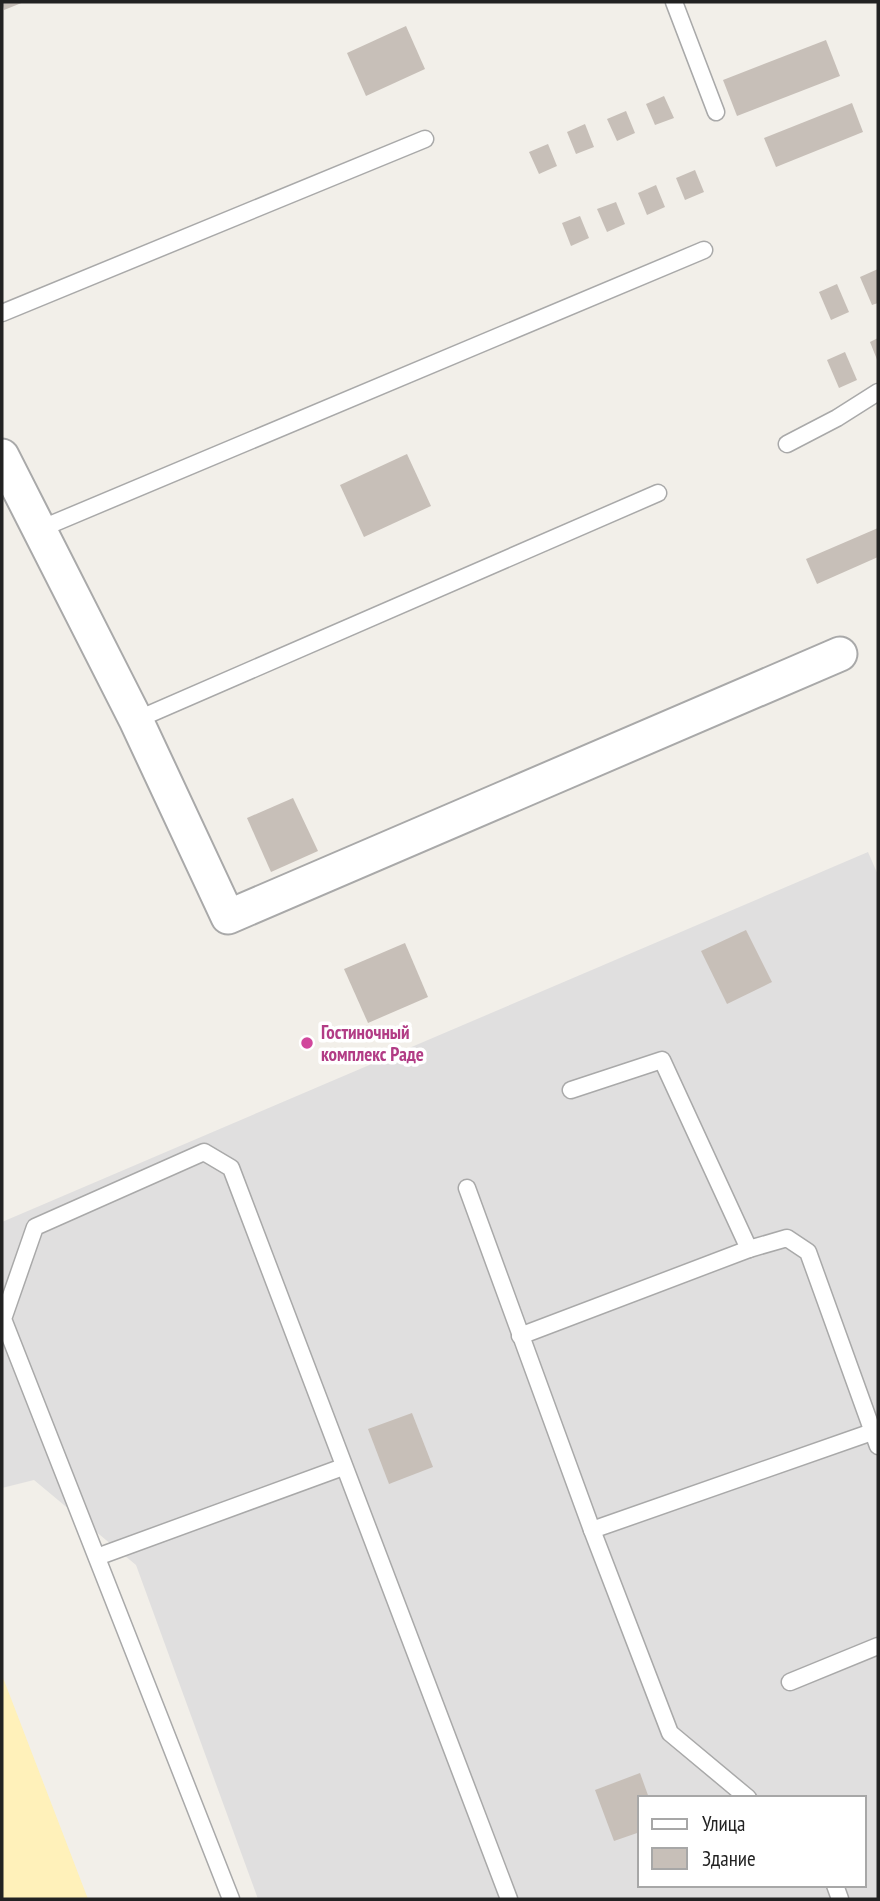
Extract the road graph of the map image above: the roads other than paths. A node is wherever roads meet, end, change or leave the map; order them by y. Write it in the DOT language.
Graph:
graph roads {
  1 [pos="674,2"];
  2 [pos="716,112"];
  3 [pos="425,139"];
  4 [pos="705,250"];
  5 [pos="2,313"];
  6 [pos="878,392"];
  7 [pos="787,444"];
  8 [pos="2,456"];
  9 [pos="658,493"];
  10 [pos="40,529"];
  11 [pos="840,654"];
  12 [pos="136,720"];
  13 [pos="571,1090"];
  14 [pos="467,1188"];
  15 [pos="749,1249"];
  16 [pos="520,1336"];
  17 [pos="875,1439"];
  18 [pos="344,1467"];
  19 [pos="592,1530"];
  20 [pos="97,1556"];
  21 [pos="878,1646"];
  22 [pos="790,1682"];
  23 [pos="746,1796"];
  24 [pos="231,1899"];
  25 [pos="509,1899"];
  1 -- 2 [label="lane"];
  3 -- 5 [label="lane"];
  4 -- 10 [label="lane"];
  6 -- 7 [label="lane"];
  8 -- 10 [label="street"];
  9 -- 12 [label="lane"];
  10 -- 12 [label="street"];
  11 -- 12 [label="street"];
  13 -- 15 [label="lane"];
  14 -- 16 [label="lane"];
  15 -- 16 [label="lane"];
  15 -- 17 [label="lane"];
  16 -- 19 [label="lane"];
  17 -- 19 [label="lane"];
  18 -- 20 [label="lane"];
  18 -- 20 [label="lane"];
  18 -- 25 [label="lane"];
  19 -- 23 [label="lane"];
  20 -- 24 [label="lane"];
  21 -- 22 [label="lane"];
}
